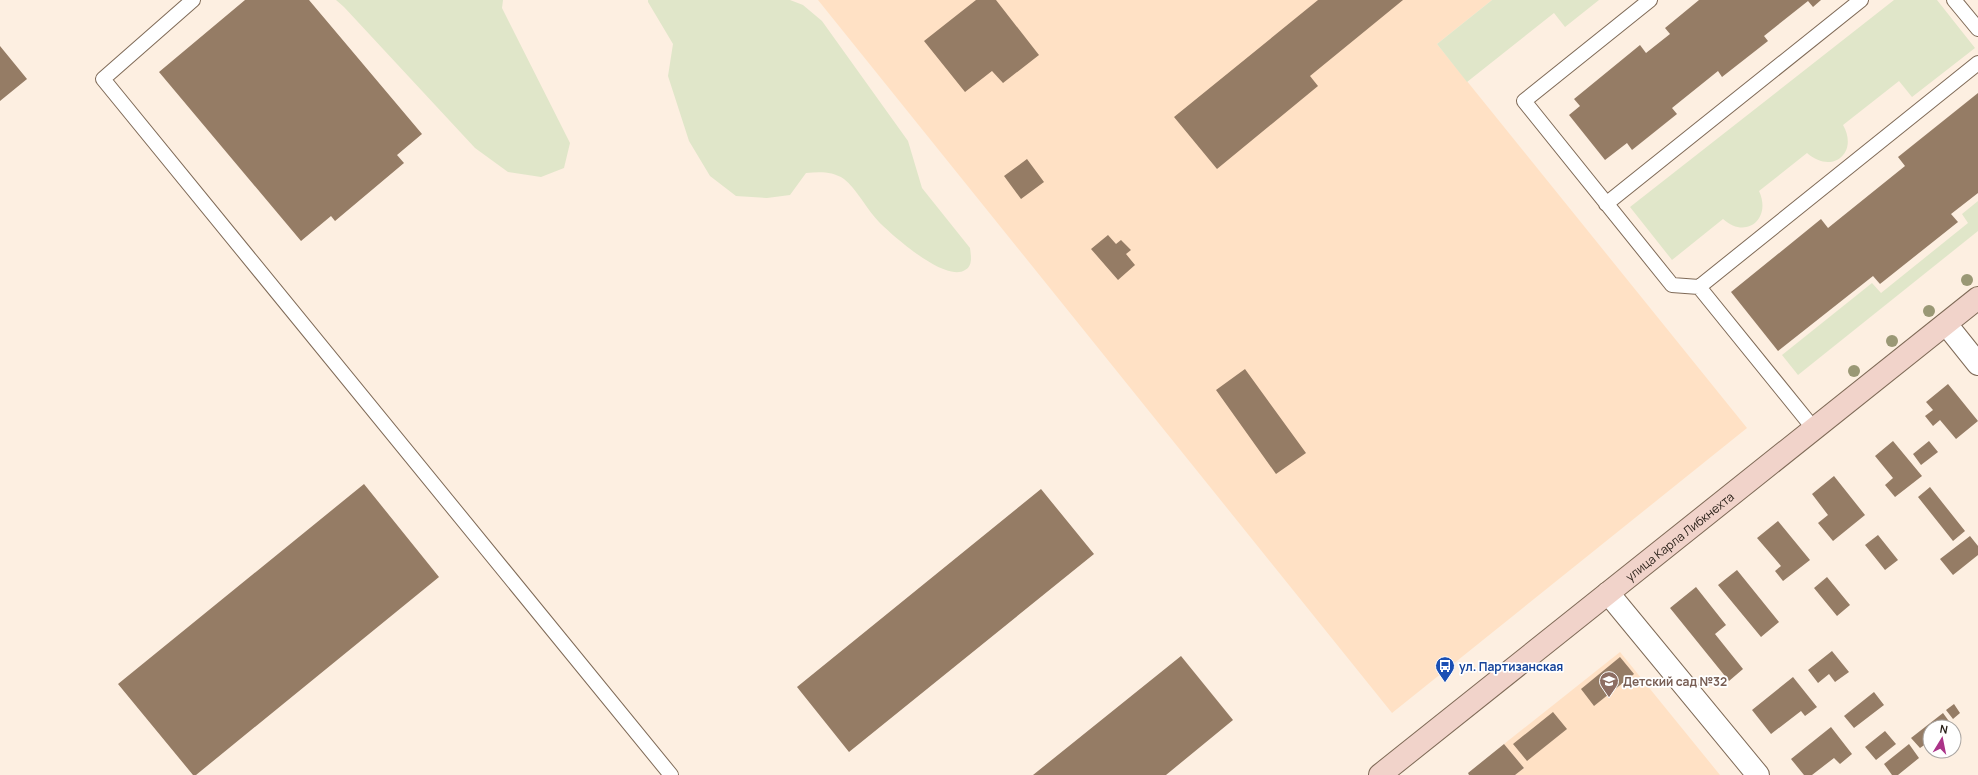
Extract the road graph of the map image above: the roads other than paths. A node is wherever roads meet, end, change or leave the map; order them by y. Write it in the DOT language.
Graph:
graph roads {
  1 [pos="193,0"];
  2 [pos="1650,0"];
  3 [pos="1861,0"];
  4 [pos="1954,0"];
  5 [pos="1978,29"];
  6 [pos="1978,63"];
  7 [pos="1606,204"];
  8 [pos="1699,287"];
  9 [pos="1978,298"];
  10 [pos="1946,324"];
  11 [pos="1978,364"];
  12 [pos="1814,429"];
  13 [pos="1608,593"];
  14 [pos="671,775"];
  15 [pos="1380,775"];
  16 [pos="1758,775"];
  1 -- 14 [label="lane"];
  2 -- 7 [label="lane"];
  3 -- 7 [label="lane"];
  4 -- 5 [label="lane"];
  6 -- 8 [label="lane"];
  7 -- 8 [label="lane"];
  8 -- 12 [label="lane"];
  9 -- 10 [label="street, улица Карла Либкнехта"];
  10 -- 11 [label="street"];
  10 -- 12 [label="street, улица Карла Либкнехта"];
  12 -- 13 [label="street, улица Карла Либкнехта"];
  13 -- 15 [label="street, улица Карла Либкнехта"];
  13 -- 16 [label="street"];
}
